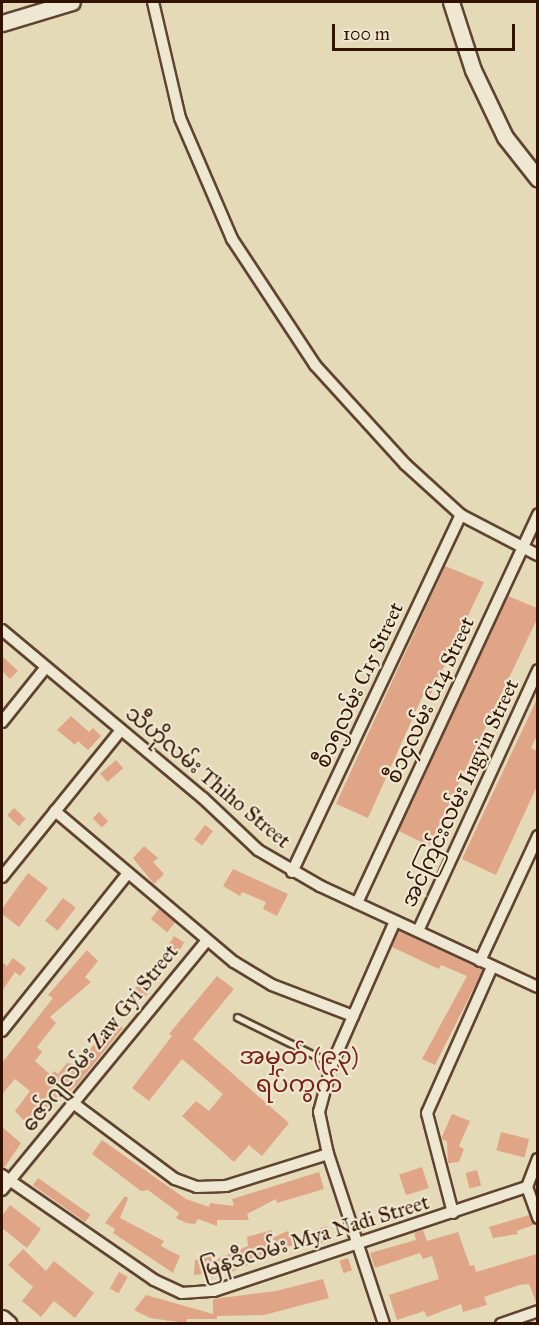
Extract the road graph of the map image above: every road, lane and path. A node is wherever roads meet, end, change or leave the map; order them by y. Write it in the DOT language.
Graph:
graph roads {
  1 [pos="72,2"];
  2 [pos="153,2"];
  3 [pos="451,2"];
  4 [pos="2,23"];
  5 [pos="537,179"];
  6 [pos="537,514"];
  7 [pos="460,515"];
  8 [pos="522,548"];
  9 [pos="537,555"];
  10 [pos="2,630"];
  11 [pos="46,667"];
  12 [pos="537,670"];
  13 [pos="2,722"];
  14 [pos="121,730"];
  15 [pos="55,811"];
  16 [pos="537,836"];
  17 [pos="292,872"];
  18 [pos="128,873"];
  19 [pos="2,877"];
  20 [pos="357,903"];
  21 [pos="395,921"];
  22 [pos="418,931"];
  23 [pos="207,939"];
  24 [pos="480,961"];
  25 [pos="492,967"];
  26 [pos="537,987"];
  27 [pos="353,1016"];
  28 [pos="237,1017"];
  29 [pos="2,1030"];
  30 [pos="332,1064"];
  31 [pos="72,1103"];
  32 [pos="327,1154"];
  33 [pos="537,1159"];
  34 [pos="5,1178"];
  35 [pos="527,1187"];
  36 [pos="2,1190"];
  37 [pos="453,1213"];
  38 [pos="537,1218"];
  39 [pos="358,1246"];
  40 [pos="537,1311"];
  41 [pos="2,1318"];
  42 [pos="9,1323"];
  43 [pos="384,1323"];
  44 [pos="501,1323"];
  1 -- 4 [label="street"];
  2 -- 7 [label="street"];
  3 -- 5 [label="street"];
  6 -- 8 [label="street, စီ၁၄လမ်း C14 Street"];
  7 -- 8 [label="street"];
  7 -- 17 [label="street, စီ၁၅လမ်း C15 Street"];
  8 -- 9 [label="street"];
  8 -- 20 [label="street, စီ၁၄လမ်း C14 Street"];
  10 -- 11 [label="street, သီဟိုလမ်း Thiho Street"];
  11 -- 13 [label="street"];
  11 -- 14 [label="street, သီဟိုလမ်း Thiho Street"];
  12 -- 22 [label="street, အင်ကြင်းလမ်း Ingyin Street"];
  14 -- 15 [label="street"];
  14 -- 17 [label="street, သီဟိုလမ်း Thiho Street"];
  15 -- 18 [label="street"];
  15 -- 19 [label="street"];
  16 -- 24 [label="street"];
  17 -- 20 [label="street, သီဟိုလမ်း Thiho Street"];
  18 -- 23 [label="street"];
  18 -- 29 [label="street"];
  20 -- 21 [label="street, သီဟိုလမ်း Thiho Street"];
  21 -- 22 [label="street, သီဟိုလမ်း Thiho Street"];
  21 -- 27 [label="street"];
  22 -- 24 [label="street, သီဟိုလမ်း Thiho Street"];
  23 -- 27 [label="street"];
  23 -- 31 [label="street, ဇော်ဂျီလမ်း Zaw Gyi Street"];
  24 -- 25 [label="street, သီဟိုလမ်း Thiho Street"];
  25 -- 26 [label="street, သီဟိုလမ်း Thiho Street"];
  25 -- 37 [label="street"];
  27 -- 30 [label="street"];
  28 -- 30 [label="lane"];
  30 -- 32 [label="street"];
  31 -- 32 [label="street"];
  31 -- 34 [label="street, ဇော်ဂျီလမ်း Zaw Gyi Street"];
  32 -- 39 [label="street"];
  33 -- 35 [label="street"];
  34 -- 36 [label="street, ဇော်ဂျီလမ်း Zaw Gyi Street"];
  34 -- 39 [label="street, မြနဒီလမ်း Mya Nadi Street"];
  35 -- 37 [label="street, မြနဒီလမ်း Mya Nadi Street"];
  35 -- 38 [label="street"];
  37 -- 39 [label="street, မြနဒီလမ်း Mya Nadi Street"];
  39 -- 43 [label="street"];
  40 -- 44 [label="street"];
  41 -- 42 [label="street"];
}
